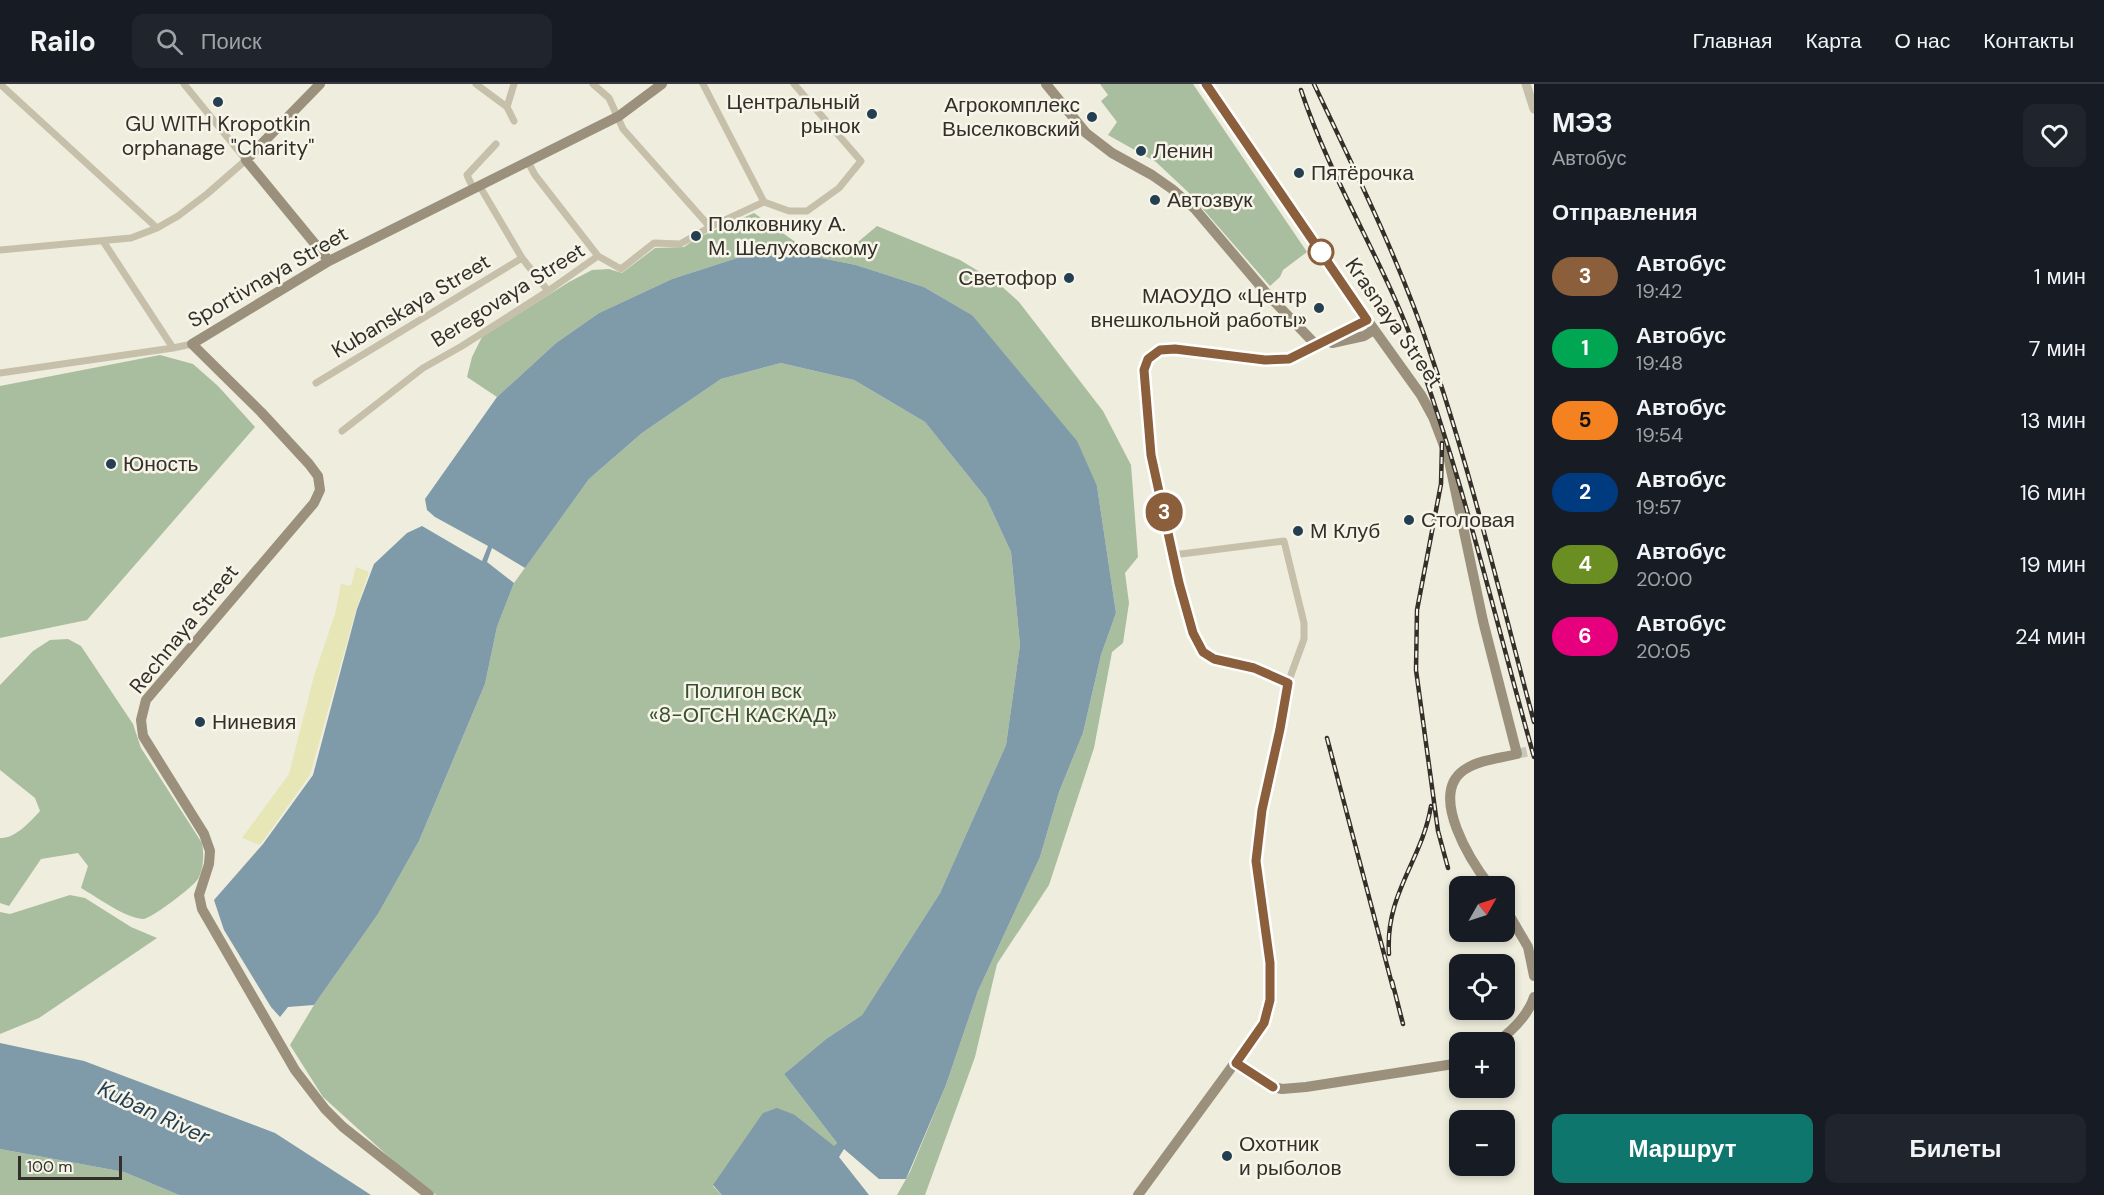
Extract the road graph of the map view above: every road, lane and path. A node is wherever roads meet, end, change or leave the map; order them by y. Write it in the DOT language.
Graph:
graph roads {
  1 [pos="0,84"];
  2 [pos="184,84"];
  3 [pos="320,84"];
  4 [pos="476,84"];
  5 [pos="514,84"];
  6 [pos="593,84"];
  7 [pos="662,84"];
  8 [pos="703,84"];
  9 [pos="794,84"];
  10 [pos="1046,84"];
  11 [pos="1206,84"];
  12 [pos="1526,84"];
  13 [pos="507,107"];
  14 [pos="1534,109"];
  15 [pos="619,116"];
  16 [pos="514,121"];
  17 [pos="496,144"];
  18 [pos="246,160"];
  19 [pos="528,162"];
  20 [pos="476,187"];
  21 [pos="764,202"];
  22 [pos="710,227"];
  23 [pos="157,228"];
  24 [pos="103,241"];
  25 [pos="0,250"];
  26 [pos="598,256"];
  27 [pos="522,258"];
  28 [pos="329,261"];
  29 [pos="548,291"];
  30 [pos="1367,320"];
  31 [pos="1374,330"];
  32 [pos="192,344"];
  33 [pos="1317,346"];
  34 [pos="173,348"];
  35 [pos="0,373"];
  36 [pos="316,383"];
  37 [pos="342,431"];
  38 [pos="1173,555"];
  39 [pos="1288,683"];
  40 [pos="1483,876"];
  41 [pos="1515,925"];
  42 [pos="1534,976"];
  43 [pos="1534,997"];
  44 [pos="1508,1032"];
  45 [pos="1236,1063"];
  46 [pos="1449,1065"];
  47 [pos="429,1195"];
  48 [pos="1138,1195"];
  1 -- 23 [label="street"];
  2 -- 18 [label="street"];
  3 -- 18 [label="main road"];
  4 -- 13 [label="street"];
  5 -- 13 [label="street"];
  6 -- 15 [label="street"];
  7 -- 15 [label="main road, Sportivnaya Street"];
  8 -- 21 [label="street"];
  9 -- 21 [label="street"];
  10 -- 33 [label="main road"];
  11 -- 30 [label="main road, Krasnaya Street"];
  12 -- 14 [label="street"];
  13 -- 16 [label="street"];
  15 -- 19 [label="main road, Sportivnaya Street"];
  15 -- 22 [label="street"];
  17 -- 20 [label="street"];
  18 -- 23 [label="street"];
  18 -- 28 [label="main road"];
  19 -- 20 [label="main road, Sportivnaya Street"];
  19 -- 26 [label="street"];
  20 -- 27 [label="street"];
  20 -- 28 [label="main road, Sportivnaya Street"];
  21 -- 22 [label="street, Beregovaya Street"];
  22 -- 26 [label="street, Beregovaya Street"];
  23 -- 24 [label="street"];
  24 -- 25 [label="street"];
  24 -- 34 [label="street"];
  26 -- 29 [label="street, Beregovaya Street"];
  27 -- 29 [label="street"];
  27 -- 36 [label="street, Kubanskaya Street"];
  28 -- 32 [label="main road, Sportivnaya Street"];
  29 -- 37 [label="street, Beregovaya Street"];
  30 -- 31 [label="main road, Krasnaya Street"];
  30 -- 33 [label="main road"];
  31 -- 33 [label="main road"];
  31 -- 40 [label="main road, Krasnaya Street"];
  32 -- 34 [label="street, Sportivnaya Street"];
  32 -- 47 [label="main road, Rechnaya Street"];
  33 -- 38 [label="main road"];
  34 -- 35 [label="street, Sportivnaya Street"];
  38 -- 39 [label="main road"];
  38 -- 39 [label="street"];
  39 -- 45 [label="main road"];
  41 -- 42 [label="main road"];
  43 -- 44 [label="main road"];
  45 -- 46 [label="main road"];
  45 -- 48 [label="main road"];
}
